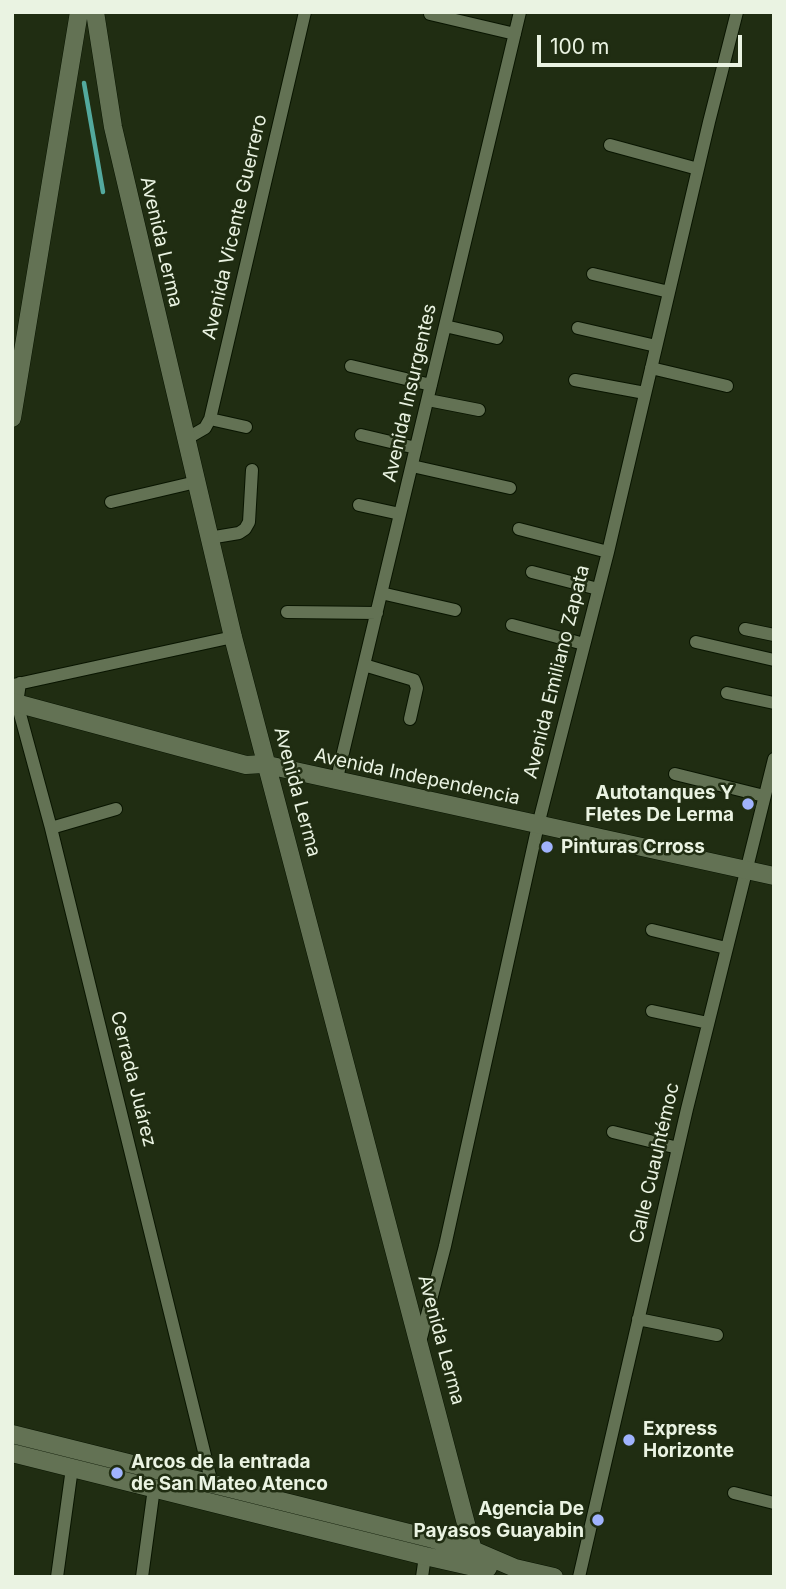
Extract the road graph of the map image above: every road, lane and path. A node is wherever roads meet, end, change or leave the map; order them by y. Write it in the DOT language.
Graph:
graph roads {
  1 [pos="79,12"];
  2 [pos="95,12"];
  3 [pos="306,12"];
  4 [pos="520,12"];
  5 [pos="737,12"];
  6 [pos="430,14"];
  7 [pos="515,34"];
  8 [pos="610,145"];
  9 [pos="698,169"];
  10 [pos="593,274"];
  11 [pos="669,292"];
  12 [pos="445,326"];
  13 [pos="578,328"];
  14 [pos="497,338"];
  15 [pos="656,346"];
  16 [pos="351,366"];
  17 [pos="651,368"];
  18 [pos="575,380"];
  19 [pos="431,385"];
  20 [pos="727,386"];
  21 [pos="645,393"];
  22 [pos="428,400"];
  23 [pos="479,410"];
  24 [pos="12,418"];
  25 [pos="210,419"];
  26 [pos="246,427"];
  27 [pos="361,435"];
  28 [pos="186,439"];
  29 [pos="416,448"];
  30 [pos="412,466"];
  31 [pos="252,470"];
  32 [pos="196,482"];
  33 [pos="510,488"];
  34 [pos="111,502"];
  35 [pos="359,505"];
  36 [pos="400,514"];
  37 [pos="519,529"];
  38 [pos="209,538"];
  39 [pos="608,552"];
  40 [pos="532,572"];
  41 [pos="598,589"];
  42 [pos="381,593"];
  43 [pos="455,610"];
  44 [pos="287,612"];
  45 [pos="377,613"];
  46 [pos="512,625"];
  47 [pos="745,629"];
  48 [pos="774,635"];
  49 [pos="225,638"];
  50 [pos="696,642"];
  51 [pos="584,644"];
  52 [pos="774,660"];
  53 [pos="364,664"];
  54 [pos="16,684"];
  55 [pos="727,693"];
  56 [pos="15,703"];
  57 [pos="774,703"];
  58 [pos="410,719"];
  59 [pos="774,759"];
  60 [pos="259,765"];
  61 [pos="675,774"];
  62 [pos="336,782"];
  63 [pos="764,796"];
  64 [pos="116,809"];
  65 [pos="538,825"];
  66 [pos="51,828"];
  67 [pos="745,870"];
  68 [pos="774,876"];
  69 [pos="653,930"];
  70 [pos="726,948"];
  71 [pos="652,1011"];
  72 [pos="708,1023"];
  73 [pos="613,1132"];
  74 [pos="678,1148"];
  75 [pos="638,1319"];
  76 [pos="716,1335"];
  77 [pos="419,1342"];
  78 [pos="12,1434"];
  79 [pos="12,1453"];
  80 [pos="72,1468"];
  81 [pos="212,1484"];
  82 [pos="153,1488"];
  83 [pos="734,1493"];
  84 [pos="774,1503"];
  85 [pos="473,1550"];
  86 [pos="425,1556"];
  87 [pos="515,1568"];
  88 [pos="479,1573"];
  89 [pos="57,1577"];
  90 [pos="142,1577"];
  91 [pos="422,1577"];
  92 [pos="554,1577"];
  93 [pos="579,1577"];
  1 -- 24 [label="main road"];
  2 -- 28 [label="main road, Avenida Lerma"];
  3 -- 25 [label="street, Avenida Vicente Guerrero"];
  4 -- 7 [label="street, Avenida Insurgentes"];
  5 -- 9 [label="street, Avenida Emiliano Zapata"];
  6 -- 7 [label="street"];
  7 -- 12 [label="street, Avenida Insurgentes"];
  8 -- 9 [label="street"];
  9 -- 11 [label="street, Avenida Emiliano Zapata"];
  10 -- 11 [label="street"];
  11 -- 15 [label="street, Avenida Emiliano Zapata"];
  12 -- 14 [label="street"];
  12 -- 19 [label="street, Avenida Insurgentes"];
  13 -- 15 [label="street"];
  15 -- 17 [label="street, Avenida Emiliano Zapata"];
  16 -- 19 [label="street"];
  17 -- 20 [label="street"];
  17 -- 21 [label="street, Avenida Emiliano Zapata"];
  18 -- 21 [label="street"];
  19 -- 22 [label="street, Avenida Insurgentes"];
  21 -- 39 [label="street, Avenida Emiliano Zapata"];
  22 -- 23 [label="street"];
  22 -- 29 [label="street, Avenida Insurgentes"];
  25 -- 26 [label="street"];
  25 -- 28 [label="street"];
  27 -- 29 [label="street"];
  28 -- 32 [label="main road, Avenida Lerma"];
  29 -- 30 [label="street, Avenida Insurgentes"];
  30 -- 33 [label="street"];
  30 -- 36 [label="street, Avenida Insurgentes"];
  31 -- 38 [label="street"];
  32 -- 34 [label="street"];
  32 -- 38 [label="main road, Avenida Lerma"];
  35 -- 36 [label="street"];
  36 -- 42 [label="street, Avenida Insurgentes"];
  37 -- 39 [label="street"];
  38 -- 49 [label="main road, Avenida Lerma"];
  39 -- 41 [label="street, Avenida Emiliano Zapata"];
  40 -- 41 [label="street"];
  41 -- 51 [label="street, Avenida Emiliano Zapata"];
  42 -- 43 [label="street"];
  42 -- 45 [label="street, Avenida Insurgentes"];
  44 -- 45 [label="street"];
  45 -- 53 [label="street, Avenida Insurgentes"];
  46 -- 51 [label="street"];
  47 -- 48 [label="street"];
  49 -- 54 [label="street"];
  49 -- 60 [label="main road, Avenida Lerma"];
  50 -- 52 [label="street"];
  51 -- 65 [label="street, Avenida Emiliano Zapata"];
  53 -- 58 [label="street"];
  53 -- 62 [label="street, Avenida Insurgentes"];
  54 -- 56 [label="street, Cerrada Juárez"];
  55 -- 57 [label="street"];
  56 -- 60 [label="main road, Avenida Independencia"];
  56 -- 66 [label="street, Cerrada Juárez"];
  59 -- 63 [label="street, Calle Cuauhtémoc"];
  60 -- 62 [label="main road, Avenida Independencia"];
  60 -- 77 [label="main road, Avenida Lerma"];
  61 -- 63 [label="street"];
  62 -- 65 [label="main road, Avenida Independencia"];
  63 -- 67 [label="street, Calle Cuauhtémoc"];
  64 -- 66 [label="street"];
  65 -- 67 [label="main road, Avenida Independencia"];
  65 -- 77 [label="street, Avenida Emiliano Zapata"];
  66 -- 81 [label="street, Cerrada Juárez"];
  67 -- 68 [label="main road, Avenida Independencia"];
  67 -- 70 [label="street, Calle Cuauhtémoc"];
  69 -- 70 [label="street"];
  70 -- 72 [label="street, Calle Cuauhtémoc"];
  71 -- 72 [label="street"];
  72 -- 74 [label="street, Calle Cuauhtémoc"];
  73 -- 74 [label="street"];
  74 -- 75 [label="street, Calle Cuauhtémoc"];
  75 -- 76 [label="street"];
  75 -- 93 [label="street, Calle Cuauhtémoc"];
  77 -- 85 [label="main road, Avenida Lerma"];
  78 -- 81 [label="main road"];
  79 -- 80 [label="main road"];
  80 -- 82 [label="main road"];
  80 -- 89 [label="street"];
  81 -- 85 [label="main road"];
  82 -- 86 [label="main road"];
  82 -- 90 [label="street"];
  83 -- 84 [label="street"];
  85 -- 87 [label="main road"];
  85 -- 88 [label="main road, Avenida Lerma"];
  86 -- 88 [label="main road"];
  86 -- 91 [label="street"];
  87 -- 88 [label="main road"];
  87 -- 92 [label="main road"];
}
